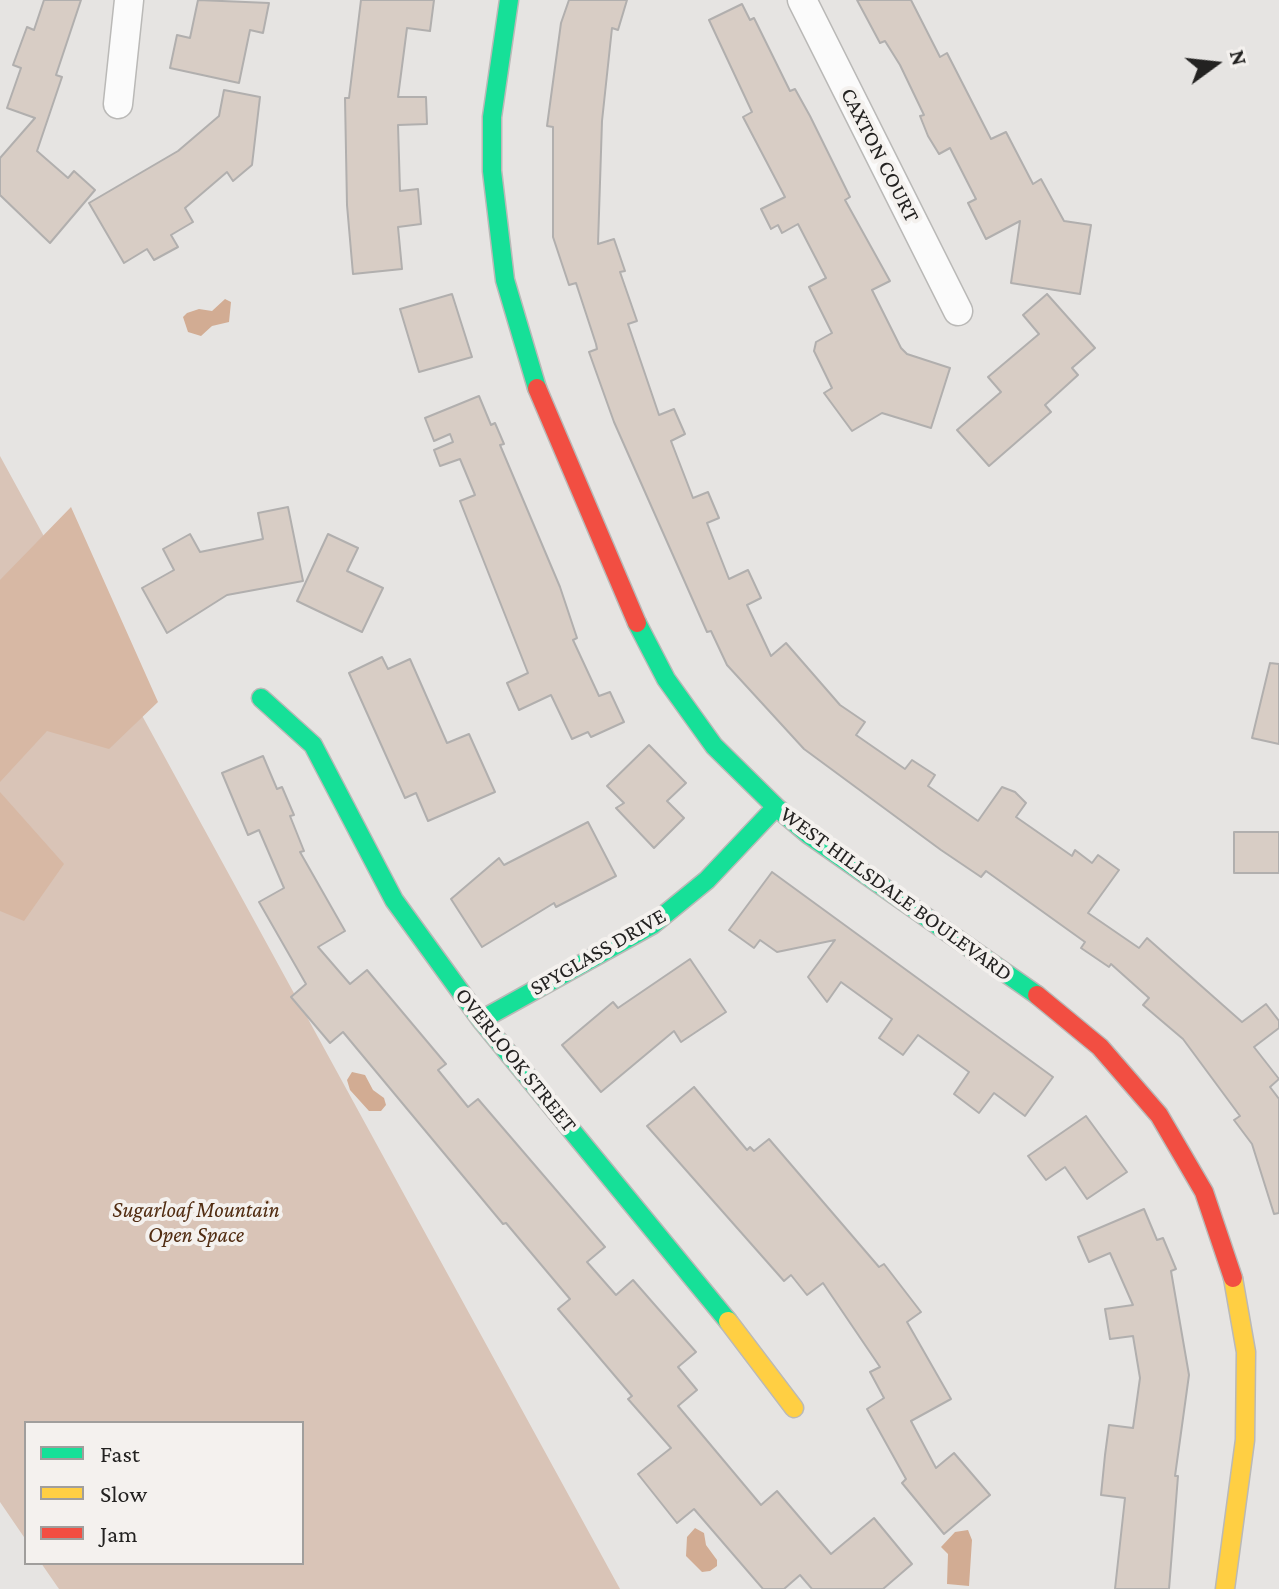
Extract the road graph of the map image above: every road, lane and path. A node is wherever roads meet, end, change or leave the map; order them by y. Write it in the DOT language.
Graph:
graph roads {
  1 [pos="129,0"];
  2 [pos="509,0"];
  3 [pos="802,0"];
  4 [pos="118,104"];
  5 [pos="958,311"];
  6 [pos="261,698"];
  7 [pos="776,807"];
  8 [pos="481,1020"];
  9 [pos="794,1408"];
  10 [pos="1225,1589"];
  1 -- 4 [label="street"];
  2 -- 7 [label="main road, WEST HILLSDALE BOULEVARD"];
  3 -- 5 [label="street, CAXTON COURT"];
  6 -- 8 [label="main road, OVERLOOK STREET"];
  7 -- 8 [label="main road, SPYGLASS DRIVE"];
  7 -- 10 [label="main road, WEST HILLSDALE BOULEVARD"];
  8 -- 9 [label="main road, OVERLOOK STREET"];
}
